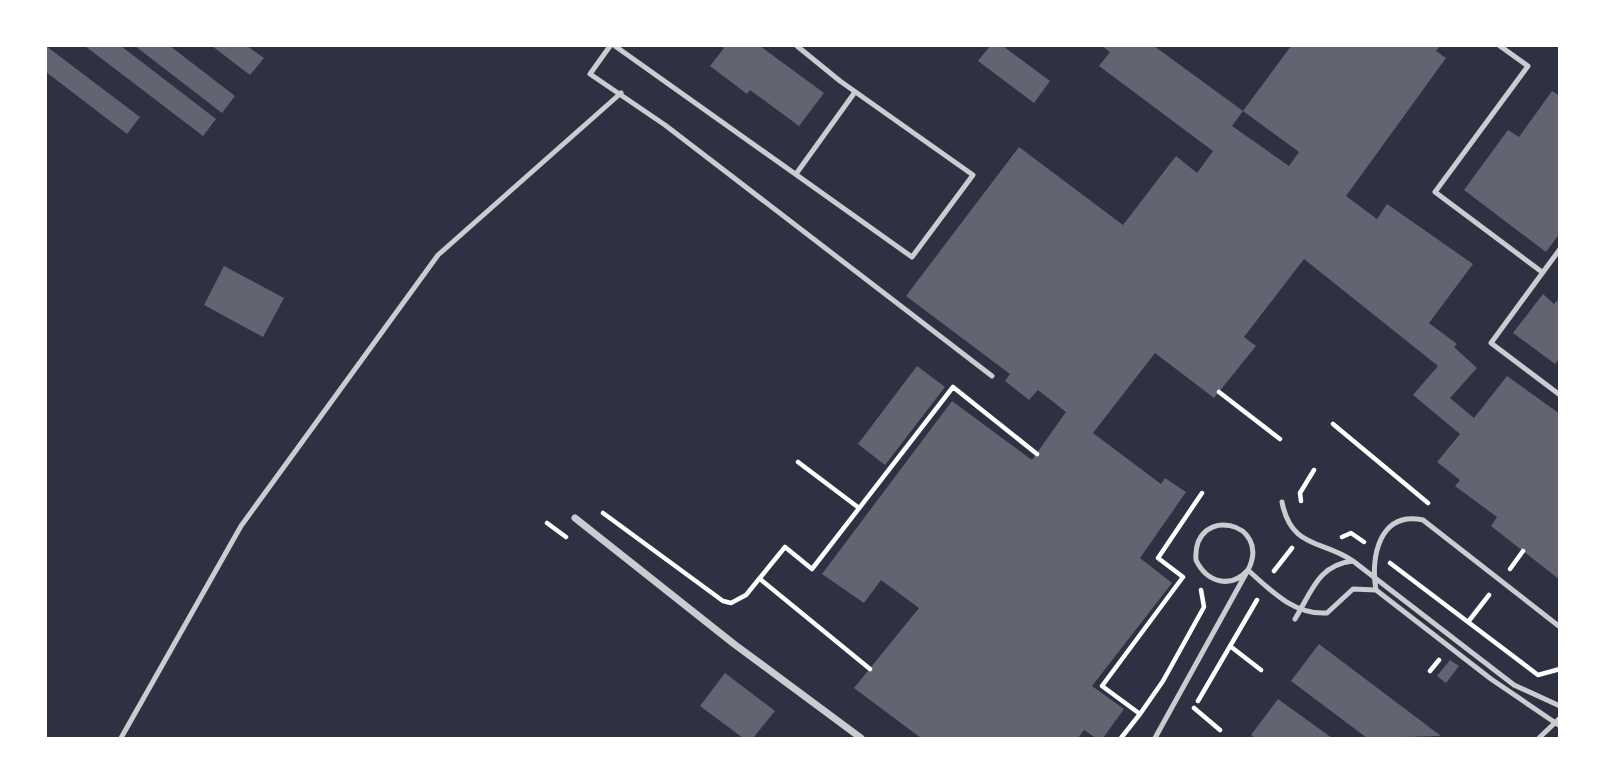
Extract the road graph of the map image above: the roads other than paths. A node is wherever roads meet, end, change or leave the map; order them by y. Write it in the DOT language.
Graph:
graph roads {
  1 [pos="612,46"];
  2 [pos="797,46"];
  3 [pos="1500,46"];
  4 [pos="855,92"];
  5 [pos="621,93"];
  6 [pos="796,174"];
  7 [pos="1559,248"];
  8 [pos="1542,272"];
  9 [pos="992,376"];
  10 [pos="1559,395"];
  11 [pos="1282,502"];
  12 [pos="575,518"];
  13 [pos="1353,561"];
  14 [pos="1248,570"];
  15 [pos="1374,577"];
  16 [pos="1376,590"];
  17 [pos="1300,611"];
  18 [pos="1295,619"];
  19 [pos="1559,626"];
  20 [pos="1559,706"];
  21 [pos="1556,720"];
  22 [pos="1559,726"];
  23 [pos="121,738"];
  24 [pos="861,738"];
  25 [pos="1156,738"];
  26 [pos="1539,738"];
  1 -- 5 [label="lane"];
  1 -- 6 [label="lane"];
  2 -- 4 [label="lane"];
  3 -- 8 [label="lane"];
  4 -- 6 [label="lane"];
  4 -- 6 [label="lane"];
  5 -- 9 [label="lane"];
  5 -- 23 [label="lane"];
  7 -- 8 [label="lane"];
  8 -- 10 [label="lane"];
  11 -- 13 [label="lane"];
  12 -- 24 [label="street"];
  13 -- 15 [label="lane"];
  13 -- 17 [label="lane"];
  14 -- 14 [label="lane"];
  14 -- 17 [label="lane"];
  14 -- 25 [label="lane"];
  15 -- 16 [label="lane"];
  15 -- 19 [label="lane"];
  15 -- 20 [label="lane"];
  16 -- 17 [label="lane"];
  16 -- 21 [label="lane"];
  17 -- 18 [label="lane"];
  21 -- 22 [label="lane"];
  21 -- 26 [label="lane"];
}
